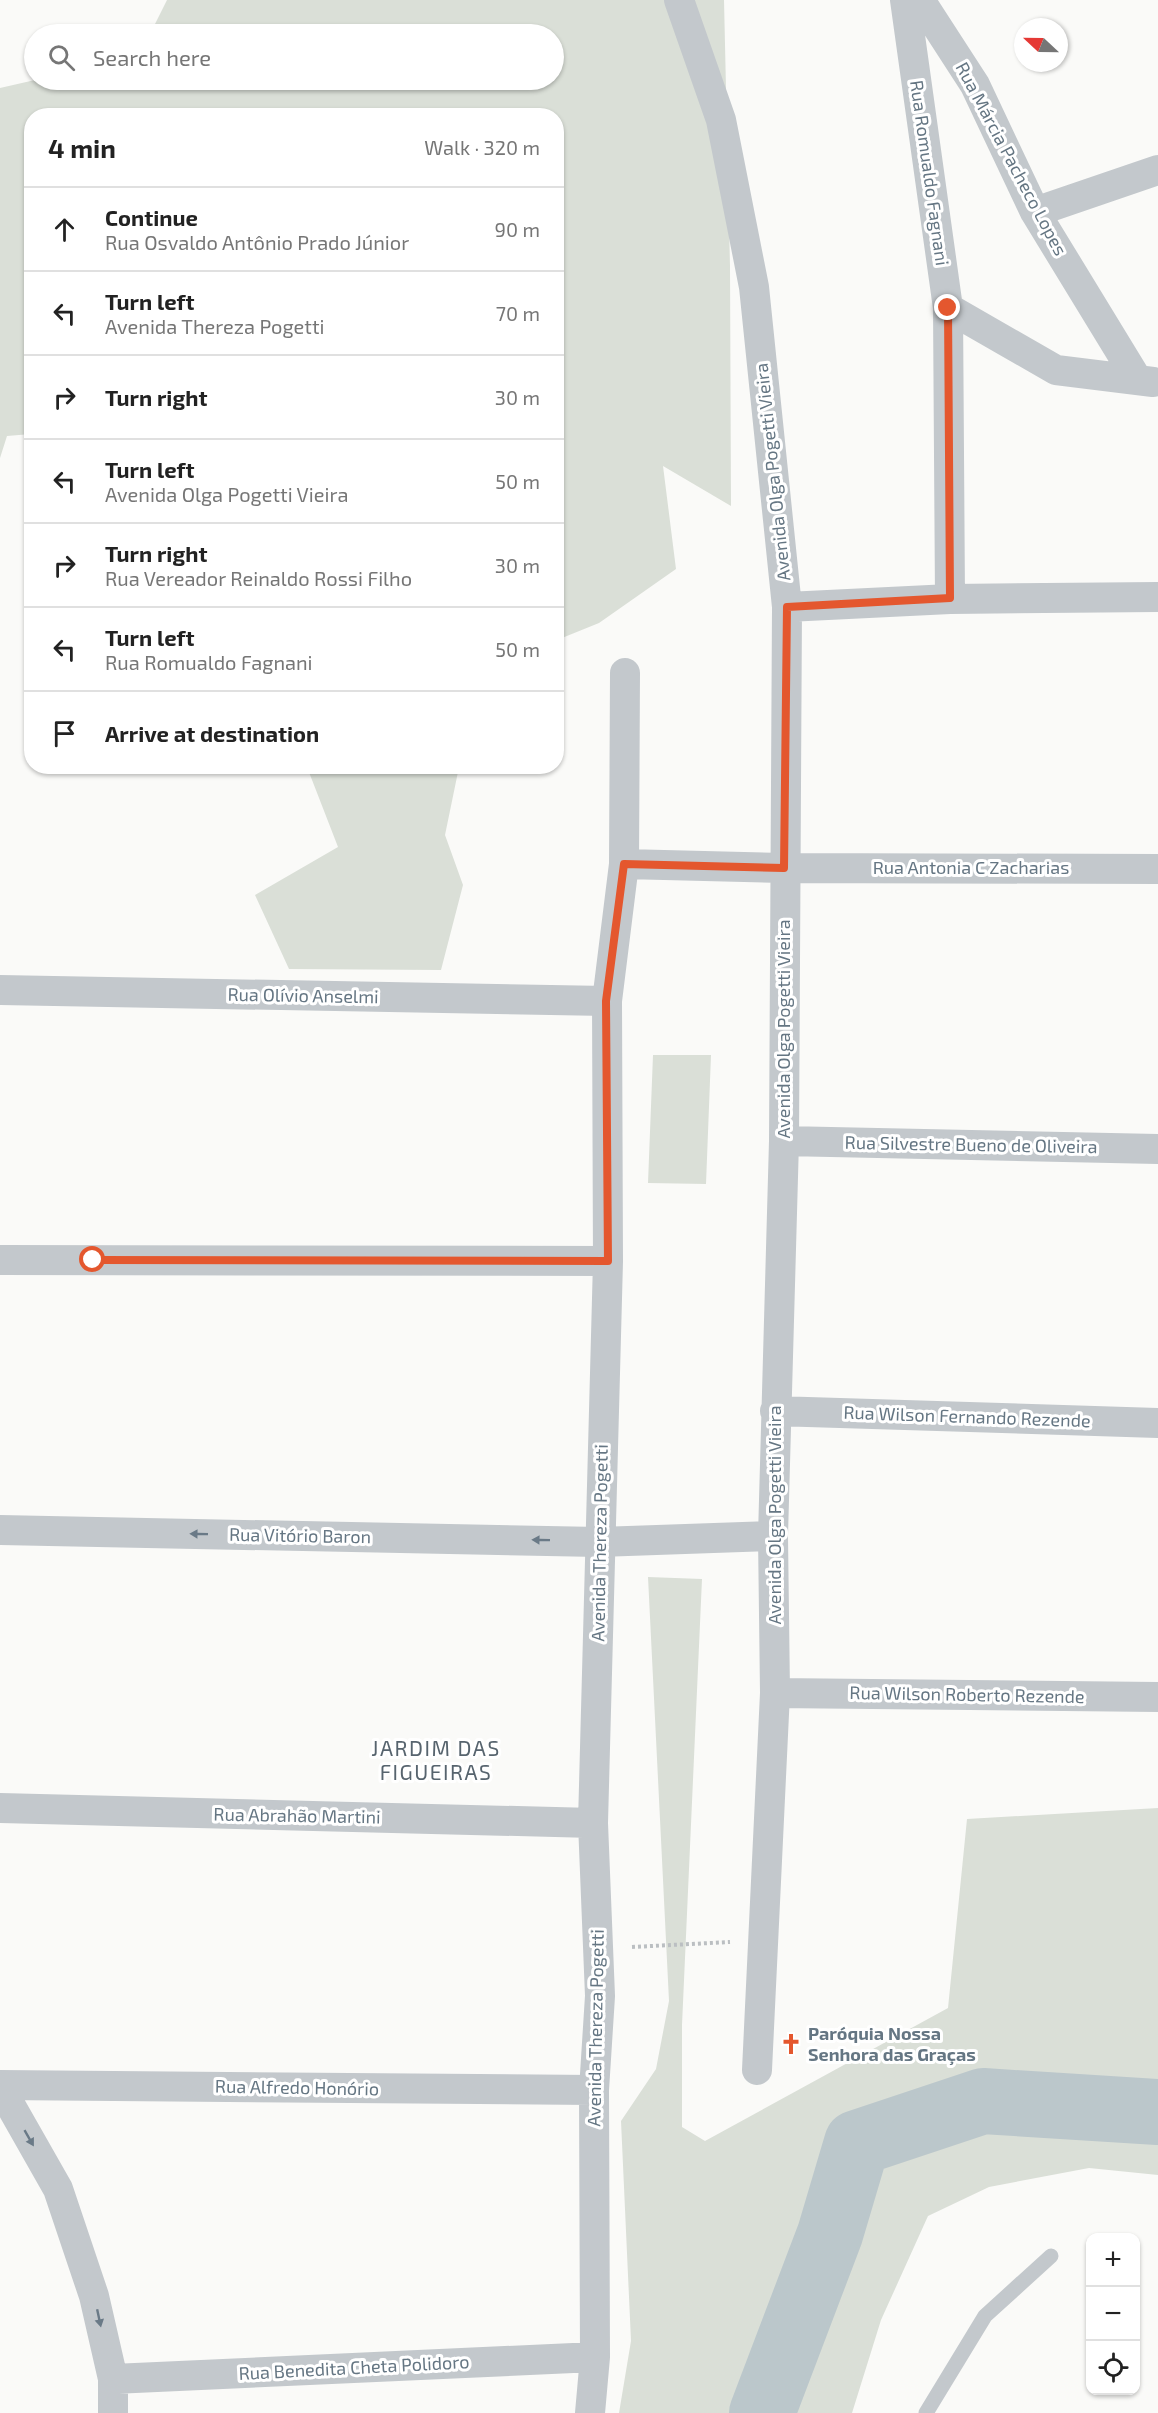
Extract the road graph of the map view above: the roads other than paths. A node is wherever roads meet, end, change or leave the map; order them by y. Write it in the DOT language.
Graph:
graph roads {
  1 [pos="679,0"];
  2 [pos="905,0"];
  3 [pos="920,0"];
  4 [pos="1158,170"];
  5 [pos="1035,212"];
  6 [pos="948,308"];
  7 [pos="1148,381"];
  8 [pos="1158,597"];
  9 [pos="950,598"];
  10 [pos="787,607"];
  11 [pos="625,673"];
  12 [pos="624,864"];
  13 [pos="784,868"];
  14 [pos="1158,869"];
  15 [pos="0,990"];
  16 [pos="606,1001"];
  17 [pos="784,1141"];
  18 [pos="1158,1149"];
  19 [pos="0,1260"];
  20 [pos="608,1261"];
  21 [pos="776,1411"];
  22 [pos="1158,1423"];
  23 [pos="0,1530"];
  24 [pos="773,1536"];
  25 [pos="599,1542"];
  26 [pos="775,1693"];
  27 [pos="1158,1697"];
  28 [pos="0,1808"];
  29 [pos="593,1823"];
  30 [pos="757,2070"];
  31 [pos="0,2086"];
  32 [pos="594,2090"];
  33 [pos="1051,2256"];
  34 [pos="595,2357"];
  35 [pos="113,2379"];
  36 [pos="113,2413"];
  37 [pos="590,2413"];
  38 [pos="926,2413"];
  1 -- 10 [label="street, Avenida Olga Pogetti Vieira"];
  2 -- 6 [label="street, Rua Romualdo Fagnani"];
  3 -- 5 [label="street, Rua Márcia Pacheco Lopes"];
  4 -- 5 [label="street"];
  5 -- 7 [label="street, Rua Márcia Pacheco Lopes"];
  6 -- 7 [label="street"];
  6 -- 9 [label="street, Rua Romualdo Fagnani"];
  8 -- 9 [label="street"];
  9 -- 10 [label="street"];
  10 -- 13 [label="street, Avenida Olga Pogetti Vieira"];
  11 -- 12 [label="street, Avenida Thereza Pogetti"];
  12 -- 13 [label="street, Rua Antonia C Zacharias"];
  12 -- 16 [label="street, Avenida Thereza Pogetti"];
  13 -- 14 [label="street, Rua Antonia C Zacharias"];
  13 -- 17 [label="street, Avenida Olga Pogetti Vieira"];
  15 -- 16 [label="street, Rua Olívio Anselmi"];
  16 -- 20 [label="street, Avenida Thereza Pogetti"];
  17 -- 18 [label="street, Rua Silvestre Bueno de Oliveira"];
  17 -- 21 [label="street, Avenida Olga Pogetti Vieira"];
  19 -- 20 [label="street"];
  20 -- 25 [label="street, Avenida Thereza Pogetti"];
  21 -- 22 [label="street, Rua Wilson Fernando Rezende"];
  21 -- 24 [label="street, Avenida Olga Pogetti Vieira"];
  25 -- 23 [label="street, Rua Vitório Baron, one-way"];
  24 -- 25 [label="street, Rua Vitório Baron"];
  24 -- 26 [label="street, Avenida Olga Pogetti Vieira"];
  25 -- 29 [label="street, Avenida Thereza Pogetti"];
  26 -- 27 [label="street, Rua Wilson Roberto Rezende"];
  26 -- 30 [label="street, Avenida Olga Pogetti Vieira"];
  28 -- 29 [label="street, Rua Abrahão Martini"];
  29 -- 32 [label="street, Avenida Thereza Pogetti"];
  31 -- 32 [label="street, Rua Alfredo Honório"];
  31 -- 35 [label="street, one-way"];
  32 -- 34 [label="street, Avenida Thereza Pogetti"];
  33 -- 38 [label="lane"];
  34 -- 35 [label="street, Rua Benedita Cheta Polidoro"];
  34 -- 37 [label="street, Avenida Thereza Pogetti"];
  35 -- 36 [label="street"];
}
